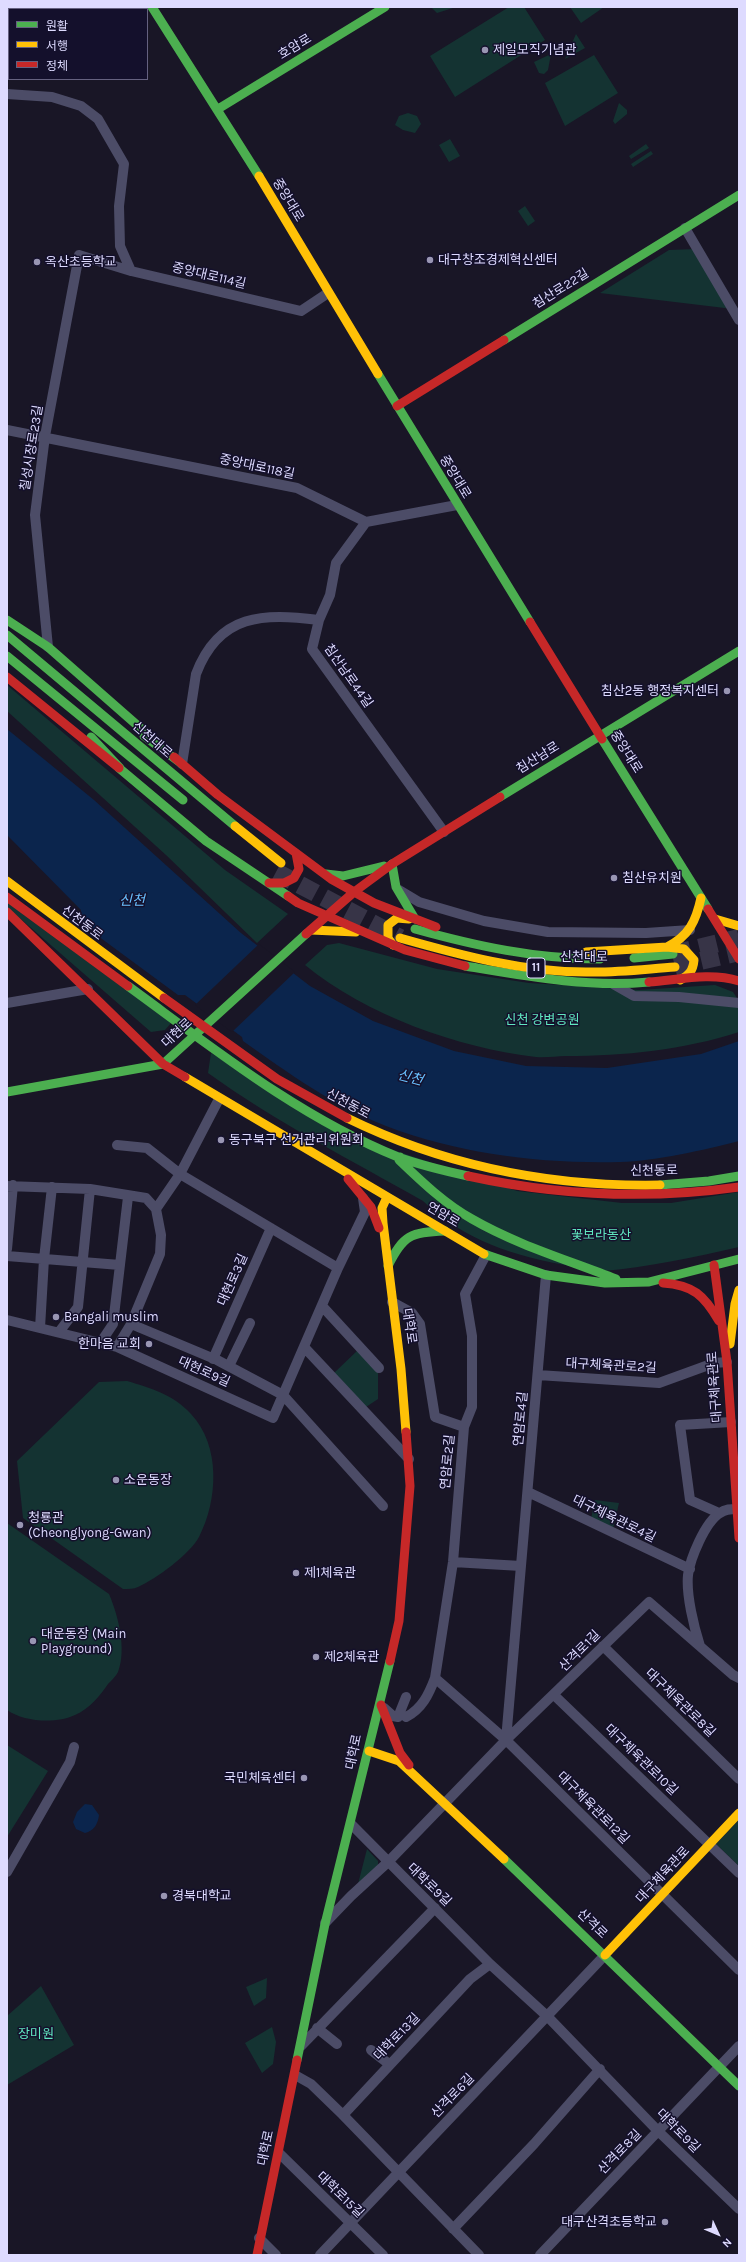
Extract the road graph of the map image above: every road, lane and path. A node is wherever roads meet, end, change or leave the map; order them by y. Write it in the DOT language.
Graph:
graph roads {
  1 [pos="152,7"];
  2 [pos="385,7"];
  3 [pos="7,94"];
  4 [pos="218,109"];
  5 [pos="739,195"];
  6 [pos="685,228"];
  7 [pos="79,255"];
  8 [pos="131,271"];
  9 [pos="328,293"];
  10 [pos="739,320"];
  11 [pos="397,406"];
  12 [pos="7,430"];
  13 [pos="45,436"];
  14 [pos="457,505"];
  15 [pos="366,522"];
  16 [pos="7,620"];
  17 [pos="320,620"];
  18 [pos="7,635"];
  19 [pos="48,647"];
  20 [pos="739,651"];
  21 [pos="7,656"];
  22 [pos="43,663"];
  23 [pos="7,677"];
  24 [pos="36,680"];
  25 [pos="601,735"];
  26 [pos="182,764"];
  27 [pos="120,768"];
  28 [pos="190,806"];
  29 [pos="444,832"];
  30 [pos="296,854"];
  31 [pos="281,864"];
  32 [pos="392,864"];
  33 [pos="324,874"];
  34 [pos="7,881"];
  35 [pos="268,883"];
  36 [pos="396,887"];
  37 [pos="354,892"];
  38 [pos="7,897"];
  39 [pos="701,898"];
  40 [pos="298,903"];
  41 [pos="7,912"];
  42 [pos="327,915"];
  43 [pos="739,918"];
  44 [pos="715,919"];
  45 [pos="415,920"];
  46 [pos="307,924"];
  47 [pos="404,926"];
  48 [pos="739,926"];
  49 [pos="690,930"];
  50 [pos="362,932"];
  51 [pos="400,938"];
  52 [pos="393,945"];
  53 [pos="667,947"];
  54 [pos="673,954"];
  55 [pos="739,959"];
  56 [pos="675,967"];
  57 [pos="680,980"];
  58 [pos="739,981"];
  59 [pos="614,984"];
  60 [pos="88,989"];
  61 [pos="7,1003"];
  62 [pos="739,1003"];
  63 [pos="163,1064"];
  64 [pos="7,1092"];
  65 [pos="219,1099"];
  66 [pos="402,1144"];
  67 [pos="117,1145"];
  68 [pos="400,1157"];
  69 [pos="338,1169"];
  70 [pos="180,1174"];
  71 [pos="739,1176"];
  72 [pos="10,1185"];
  73 [pos="52,1187"];
  74 [pos="739,1187"];
  75 [pos="90,1189"];
  76 [pos="128,1197"];
  77 [pos="363,1197"];
  78 [pos="387,1197"];
  79 [pos="156,1209"];
  80 [pos="378,1225"];
  81 [pos="359,1226"];
  82 [pos="271,1228"];
  83 [pos="445,1231"];
  84 [pos="384,1238"];
  85 [pos="7,1249"];
  86 [pos="486,1255"];
  87 [pos="7,1256"];
  88 [pos="44,1259"];
  89 [pos="739,1259"];
  90 [pos="84,1261"];
  91 [pos="120,1265"];
  92 [pos="714,1265"];
  93 [pos="388,1266"];
  94 [pos="338,1268"];
  95 [pos="546,1275"];
  96 [pos="649,1282"];
  97 [pos="625,1283"];
  98 [pos="739,1290"];
  99 [pos="392,1302"];
  100 [pos="322,1306"];
  101 [pos="7,1320"];
  102 [pos="250,1323"];
  103 [pos="131,1324"];
  104 [pos="722,1326"];
  105 [pos="40,1328"];
  106 [pos="59,1332"];
  107 [pos="101,1342"];
  108 [pos="117,1347"];
  109 [pos="305,1348"];
  110 [pos="213,1359"];
  111 [pos="727,1362"];
  112 [pos="228,1366"];
  113 [pos="379,1368"];
  114 [pos="538,1375"];
  115 [pos="283,1395"];
  116 [pos="731,1422"];
  117 [pos="464,1427"];
  118 [pos="408,1459"];
  119 [pos="528,1492"];
  120 [pos="383,1506"];
  121 [pos="738,1508"];
  122 [pos="719,1513"];
  123 [pos="739,1538"];
  124 [pos="453,1562"];
  125 [pos="522,1566"];
  126 [pos="690,1569"];
  127 [pos="603,1646"];
  128 [pos="700,1646"];
  129 [pos="435,1678"];
  130 [pos="739,1678"];
  131 [pos="554,1695"];
  132 [pos="406,1697"];
  133 [pos="381,1706"];
  134 [pos="406,1717"];
  135 [pos="506,1740"];
  136 [pos="74,1747"];
  137 [pos="368,1751"];
  138 [pos="739,1779"];
  139 [pos="421,1780"];
  140 [pos="446,1803"];
  141 [pos="739,1813"];
  142 [pos="351,1824"];
  143 [pos="710,1844"];
  144 [pos="387,1863"];
  145 [pos="7,1872"];
  146 [pos="739,1873"];
  147 [pos="662,1895"];
  148 [pos="435,1908"];
  149 [pos="325,1924"];
  150 [pos="605,1955"];
  151 [pos="490,1964"];
  152 [pos="739,1970"];
  153 [pos="548,2017"];
  154 [pos="317,2028"];
  155 [pos="337,2044"];
  156 [pos="301,2046"];
  157 [pos="739,2046"];
  158 [pos="371,2050"];
  159 [pos="389,2064"];
  160 [pos="719,2066"];
  161 [pos="600,2069"];
  162 [pos="295,2075"];
  163 [pos="739,2086"];
  164 [pos="343,2115"];
  165 [pos="658,2131"];
  166 [pos="279,2153"];
  167 [pos="397,2172"];
  168 [pos="739,2209"];
  169 [pos="350,2223"];
  170 [pos="453,2229"];
  171 [pos="259,2238"];
  172 [pos="257,2255"];
  173 [pos="276,2255"];
  174 [pos="320,2255"];
  175 [pos="383,2255"];
  176 [pos="479,2255"];
  177 [pos="540,2255"];
  1 -- 4 [label="main road, 중앙대로"];
  2 -- 4 [label="main road, 호암로"];
  3 -- 8 [label="street"];
  4 -- 9 [label="main road, 중앙대로"];
  5 -- 6 [label="main road, 침산로22길"];
  6 -- 10 [label="street"];
  6 -- 11 [label="main road, 침산로22길"];
  7 -- 8 [label="street, 중앙대로114길"];
  7 -- 13 [label="street, 칠성시장로23길"];
  8 -- 9 [label="street, 중앙대로114길"];
  9 -- 11 [label="main road, 중앙대로"];
  11 -- 14 [label="main road, 중앙대로"];
  12 -- 13 [label="street, 중앙대로118길"];
  13 -- 15 [label="street, 중앙대로118길"];
  13 -- 19 [label="street, 칠성시장로23길"];
  14 -- 15 [label="street"];
  14 -- 25 [label="main road, 중앙대로"];
  15 -- 17 [label="street, 침산남로44길"];
  16 -- 19 [label="main road"];
  17 -- 26 [label="street"];
  17 -- 29 [label="street, 침산남로44길"];
  18 -- 22 [label="main road, 신천대로"];
  19 -- 26 [label="main road"];
  20 -- 25 [label="main road, 침산남로"];
  21 -- 24 [label="main road, 신천대로"];
  22 -- 26 [label="main road"];
  22 -- 31 [label="main road, 신천대로"];
  23 -- 27 [label="main road"];
  24 -- 27 [label="main road"];
  24 -- 28 [label="main road, 신천대로"];
  25 -- 29 [label="main road, 침산남로"];
  25 -- 39 [label="main road, 중앙대로"];
  26 -- 30 [label="main road"];
  27 -- 35 [label="main road"];
  29 -- 32 [label="main road, 침산남로"];
  30 -- 33 [label="main road"];
  30 -- 35 [label="main road"];
  32 -- 33 [label="main road"];
  32 -- 36 [label="main road"];
  32 -- 37 [label="main road, 침산남로"];
  33 -- 37 [label="main road"];
  34 -- 66 [label="main road, 신천동로"];
  35 -- 40 [label="main road"];
  36 -- 45 [label="main road"];
  36 -- 49 [label="street"];
  37 -- 42 [label="main road, 침산남로"];
  37 -- 45 [label="main road"];
  38 -- 68 [label="main road, 신천동로"];
  39 -- 44 [label="main road, 중앙대로"];
  39 -- 49 [label="main road"];
  40 -- 42 [label="main road"];
  40 -- 46 [label="main road"];
  41 -- 60 [label="main road, 연암로"];
  42 -- 46 [label="main road, 대현로"];
  42 -- 50 [label="main road"];
  43 -- 44 [label="street"];
  44 -- 48 [label="main road"];
  44 -- 55 [label="main road, 중앙대로"];
  45 -- 52 [label="main road"];
  45 -- 53 [label="main road"];
  46 -- 50 [label="main road"];
  46 -- 63 [label="main road, 대현로"];
  47 -- 54 [label="main road, 신천대로 / 11"];
  49 -- 53 [label="main road"];
  50 -- 52 [label="main road"];
  51 -- 56 [label="main road, 신천대로 / 11"];
  52 -- 59 [label="main road"];
  53 -- 57 [label="main road"];
  57 -- 58 [label="main road"];
  57 -- 59 [label="main road"];
  59 -- 62 [label="street"];
  60 -- 61 [label="street"];
  60 -- 63 [label="main road, 연암로"];
  63 -- 64 [label="main road, 대현로"];
  63 -- 65 [label="main road, 연암로"];
  65 -- 69 [label="main road, 연암로"];
  65 -- 70 [label="street"];
  66 -- 68 [label="main road"];
  66 -- 71 [label="main road, 신천동로"];
  67 -- 70 [label="street"];
  68 -- 74 [label="main road, 신천동로"];
  68 -- 97 [label="main road"];
  69 -- 77 [label="main road"];
  69 -- 78 [label="main road, 연암로"];
  70 -- 79 [label="street"];
  70 -- 82 [label="street"];
  72 -- 73 [label="street"];
  72 -- 85 [label="street"];
  73 -- 75 [label="street"];
  73 -- 88 [label="street"];
  75 -- 76 [label="street"];
  75 -- 90 [label="street"];
  76 -- 79 [label="street"];
  76 -- 91 [label="street"];
  77 -- 80 [label="main road"];
  77 -- 81 [label="street, 대현로9길"];
  78 -- 83 [label="main road, 연암로"];
  78 -- 84 [label="main road, 대학로"];
  79 -- 103 [label="street"];
  80 -- 81 [label="street"];
  80 -- 84 [label="main road"];
  81 -- 94 [label="street, 대현로9길"];
  82 -- 94 [label="street"];
  82 -- 110 [label="street, 대현로3길"];
  83 -- 86 [label="main road, 연암로"];
  83 -- 93 [label="main road"];
  84 -- 93 [label="main road, 대학로"];
  86 -- 95 [label="main road, 연암로"];
  86 -- 117 [label="street, 연암로2길"];
  87 -- 88 [label="street"];
  88 -- 90 [label="street"];
  88 -- 105 [label="street"];
  89 -- 92 [label="main road, 연암로"];
  90 -- 91 [label="street"];
  90 -- 106 [label="street"];
  91 -- 107 [label="street"];
  92 -- 96 [label="main road, 연암로"];
  92 -- 104 [label="main road, 대구체육관로"];
  93 -- 99 [label="main road, 대학로"];
  94 -- 100 [label="street, 대현로9길"];
  95 -- 97 [label="main road, 연암로"];
  95 -- 114 [label="street, 연암로4길"];
  96 -- 97 [label="main road, 연암로"];
  96 -- 104 [label="main road"];
  98 -- 111 [label="main road"];
  99 -- 117 [label="street"];
  99 -- 118 [label="main road, 대학로"];
  100 -- 109 [label="street, 대현로9길"];
  100 -- 113 [label="street"];
  101 -- 105 [label="street, 대현로9길"];
  102 -- 112 [label="street, 대현로9길"];
  103 -- 108 [label="street"];
  103 -- 110 [label="street"];
  104 -- 111 [label="main road, 대구체육관로"];
  105 -- 106 [label="street, 대현로9길"];
  106 -- 107 [label="street, 대현로9길"];
  107 -- 108 [label="street, 대현로9길"];
  108 -- 115 [label="street, 대현로9길"];
  109 -- 115 [label="street, 대현로9길"];
  109 -- 118 [label="street"];
  110 -- 112 [label="street, 대현로9길"];
  111 -- 114 [label="street, 대구체육관로2길"];
  111 -- 116 [label="main road, 대구체육관로"];
  112 -- 115 [label="street, 대현로9길"];
  114 -- 119 [label="street, 연암로4길"];
  115 -- 120 [label="street"];
  116 -- 121 [label="main road, 대구체육관로"];
  116 -- 122 [label="street"];
  117 -- 124 [label="street, 연암로2길"];
  118 -- 133 [label="main road, 대학로"];
  119 -- 125 [label="street, 연암로4길"];
  119 -- 126 [label="street, 대구체육관로4길"];
  121 -- 122 [label="street"];
  121 -- 123 [label="main road, 대구체육관로"];
  122 -- 126 [label="street"];
  124 -- 125 [label="street"];
  124 -- 129 [label="street, 연암로2길"];
  125 -- 135 [label="street, 연암로4길"];
  126 -- 128 [label="street"];
  127 -- 128 [label="street, 산격로1길"];
  127 -- 131 [label="street, 산격로1길"];
  127 -- 138 [label="street, 대구체육관로8길"];
  128 -- 130 [label="street, 산격로1길"];
  129 -- 134 [label="street, 연암로2길"];
  129 -- 135 [label="street"];
  131 -- 135 [label="street, 산격로1길"];
  131 -- 143 [label="street, 대구체육관로10길"];
  132 -- 133 [label="street"];
  133 -- 137 [label="main road, 대학로"];
  133 -- 139 [label="main road"];
  135 -- 140 [label="street, 산격로1길"];
  135 -- 147 [label="street, 대구체육관로12길"];
  136 -- 145 [label="street"];
  137 -- 139 [label="main road, 산격로"];
  137 -- 142 [label="main road, 대학로"];
  139 -- 140 [label="main road, 산격로"];
  140 -- 144 [label="street"];
  140 -- 150 [label="main road, 산격로"];
  141 -- 143 [label="main road, 대구체육관로"];
  142 -- 144 [label="street, 대학로9길"];
  142 -- 149 [label="main road, 대학로"];
  143 -- 146 [label="street, 대구체육관로10길"];
  143 -- 147 [label="main road, 대구체육관로"];
  144 -- 148 [label="street, 대학로9길"];
  144 -- 149 [label="street"];
  147 -- 150 [label="main road, 대구체육관로"];
  147 -- 152 [label="street, 대구체육관로12길"];
  148 -- 151 [label="street, 대학로9길"];
  148 -- 154 [label="street, 대학로"];
  149 -- 156 [label="main road, 대학로"];
  150 -- 153 [label="street, 산격로6길"];
  150 -- 160 [label="main road, 산격로"];
  151 -- 153 [label="street, 대학로9길"];
  151 -- 159 [label="street, 대학로13길"];
  153 -- 161 [label="street, 대학로9길"];
  153 -- 167 [label="street, 산격로6길"];
  154 -- 155 [label="street"];
  154 -- 156 [label="street, 대학로"];
  156 -- 162 [label="main road, 대학로"];
  157 -- 160 [label="street"];
  158 -- 159 [label="street"];
  159 -- 164 [label="street, 대학로13길"];
  160 -- 163 [label="main road, 산격로"];
  160 -- 165 [label="street, 산격로8길"];
  161 -- 165 [label="street, 대학로9길"];
  161 -- 170 [label="street"];
  162 -- 164 [label="street"];
  162 -- 166 [label="main road, 대학로"];
  164 -- 167 [label="street"];
  165 -- 168 [label="street, 대학로9길"];
  165 -- 177 [label="street, 산격로8길"];
  166 -- 169 [label="street, 대학로15길"];
  166 -- 171 [label="main road, 대학로"];
  167 -- 169 [label="street, 산격로6길"];
  167 -- 170 [label="street"];
  169 -- 174 [label="street, 산격로6길"];
  169 -- 175 [label="street, 대학로15길"];
  170 -- 176 [label="street"];
  171 -- 172 [label="main road, 대학로"];
  171 -- 173 [label="street"];
}
